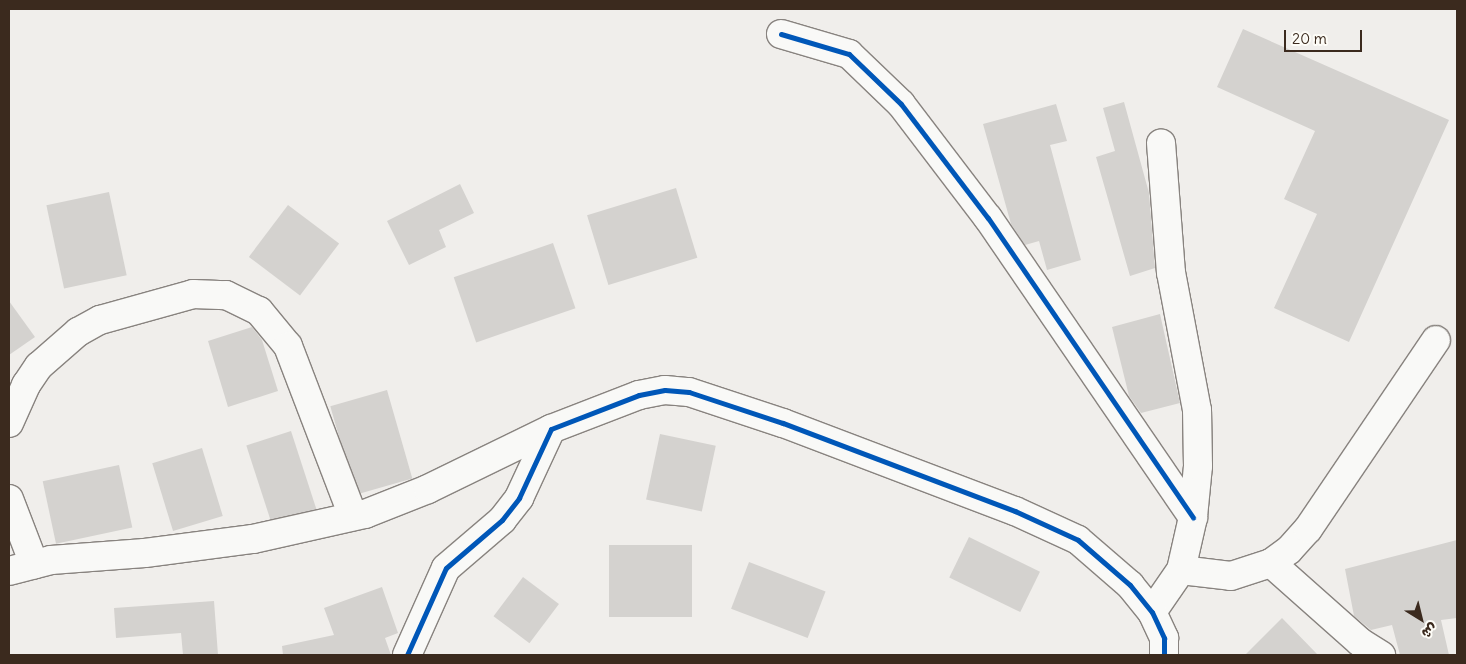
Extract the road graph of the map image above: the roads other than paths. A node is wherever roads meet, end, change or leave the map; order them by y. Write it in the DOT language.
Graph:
graph roads {
  1 [pos="781,34"];
  2 [pos="1161,143"];
  3 [pos="1436,340"];
  4 [pos="9,423"];
  5 [pos="551,429"];
  6 [pos="9,499"];
  7 [pos="353,516"];
  8 [pos="1194,517"];
  9 [pos="1271,563"];
  10 [pos="34,564"];
  11 [pos="1181,570"];
  12 [pos="9,571"];
  13 [pos="1152,612"];
  14 [pos="407,655"];
  15 [pos="1164,655"];
  16 [pos="1381,655"];
  1 -- 8 [label="street"];
  2 -- 8 [label="street"];
  3 -- 9 [label="street"];
  4 -- 7 [label="street"];
  5 -- 7 [label="street"];
  5 -- 13 [label="street"];
  5 -- 14 [label="street"];
  6 -- 10 [label="street"];
  7 -- 10 [label="street"];
  8 -- 11 [label="street"];
  9 -- 11 [label="street"];
  9 -- 16 [label="street"];
  10 -- 12 [label="street"];
  11 -- 13 [label="street"];
  13 -- 15 [label="street"];
}
